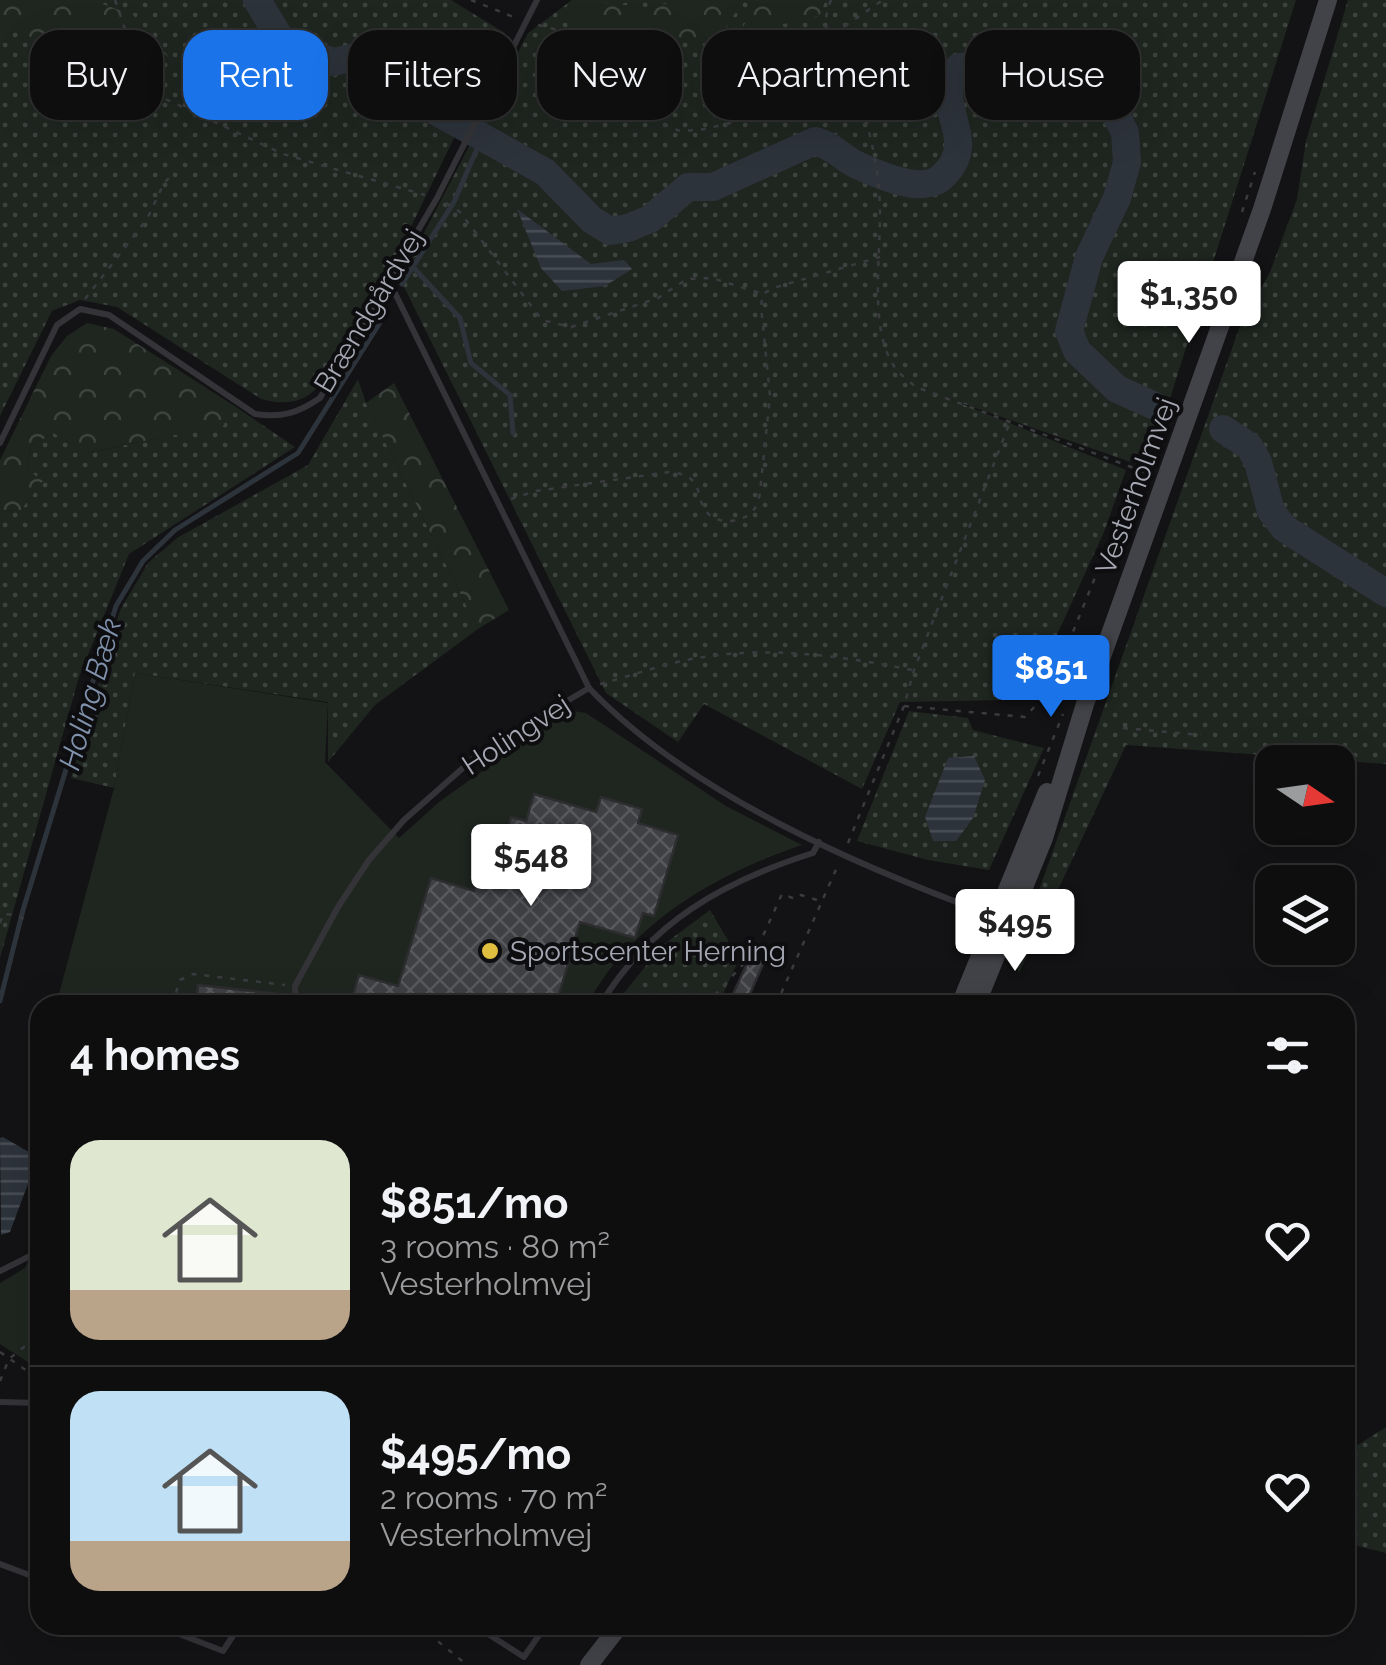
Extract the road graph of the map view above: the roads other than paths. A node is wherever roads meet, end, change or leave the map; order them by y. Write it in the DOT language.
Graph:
graph roads {
  1 [pos="537,0"];
  2 [pos="1328,0"];
  3 [pos="390,283"];
  4 [pos="0,443"];
  5 [pos="589,688"];
  6 [pos="818,842"];
  7 [pos="1004,921"];
  8 [pos="296,995"];
  9 [pos="606,995"];
  10 [pos="965,995"];
  11 [pos="979,995"];
  12 [pos="30,1256"];
  13 [pos="27,1258"];
  14 [pos="0,1272"];
  15 [pos="0,1402"];
  16 [pos="30,1403"];
  17 [pos="0,1564"];
  18 [pos="30,1575"];
  19 [pos="182,1635"];
  20 [pos="233,1635"];
  21 [pos="490,1635"];
  22 [pos="539,1635"];
  23 [pos="612,1635"];
  24 [pos="589,1665"];
  1 -- 3 [label="lane, Brændgårdvej"];
  2 -- 7 [label="street, Vesterholmvej"];
  3 -- 4 [label="lane, Brændgårdvej"];
  3 -- 5 [label="lane, Holingvej"];
  5 -- 6 [label="lane"];
  5 -- 8 [label="lane, Holingvej"];
  6 -- 7 [label="lane"];
  6 -- 9 [label="lane"];
  7 -- 10 [label="street, Vesterholmvej"];
  7 -- 11 [label="street, Vesterholmvej"];
  12 -- 13 [label="lane"];
  13 -- 14 [label="lane"];
  15 -- 16 [label="lane"];
  17 -- 18 [label="lane"];
  19 -- 20 [label="lane"];
  21 -- 22 [label="lane"];
  23 -- 24 [label="street"];
}
